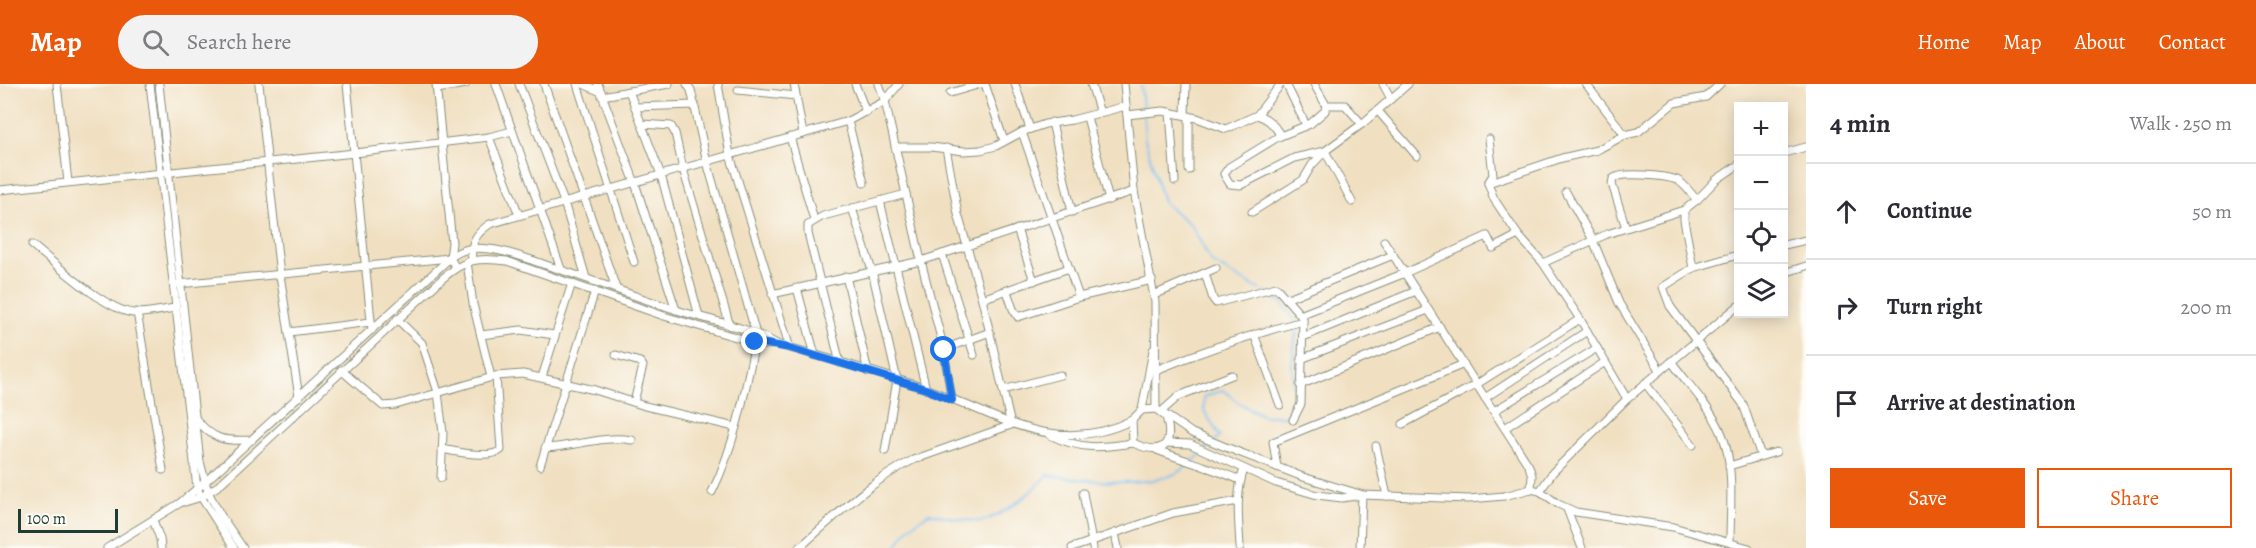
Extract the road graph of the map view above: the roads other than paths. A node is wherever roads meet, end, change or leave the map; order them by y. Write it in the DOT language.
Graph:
graph roads {
  1 [pos="57,84"];
  2 [pos="150,84"];
  3 [pos="159,84"];
  4 [pos="259,84"];
  5 [pos="347,84"];
  6 [pos="466,84"];
  7 [pos="496,84"];
  8 [pos="519,84"];
  9 [pos="544,84"];
  10 [pos="578,84"];
  11 [pos="583,84"];
  12 [pos="598,84"];
  13 [pos="669,84"];
  14 [pos="687,84"];
  15 [pos="718,84"];
  16 [pos="779,84"];
  17 [pos="794,84"];
  18 [pos="855,84"];
  19 [pos="879,84"];
  20 [pos="899,84"];
  21 [pos="983,84"];
  22 [pos="1015,84"];
  23 [pos="1091,84"];
  24 [pos="1124,84"];
  25 [pos="1186,84"];
  26 [pos="1281,84"];
  27 [pos="1286,84"];
  28 [pos="1314,84"];
  29 [pos="1383,84"];
  30 [pos="1408,84"];
  31 [pos="1586,84"];
  32 [pos="1720,84"];
  33 [pos="436,87"];
  34 [pos="738,90"];
  35 [pos="629,91"];
  36 [pos="780,93"];
  37 [pos="950,93"];
  38 [pos="601,94"];
  39 [pos="796,96"];
  40 [pos="1391,99"];
  41 [pos="885,101"];
  42 [pos="695,105"];
  43 [pos="1326,105"];
  44 [pos="635,106"];
  45 [pos="1126,106"];
  46 [pos="1166,111"];
  47 [pos="1378,111"];
  48 [pos="866,112"];
  49 [pos="1100,113"];
  50 [pos="1127,115"];
  51 [pos="1187,115"];
  52 [pos="1257,115"];
  53 [pos="1087,117"];
  54 [pos="848,121"];
  55 [pos="1053,122"];
  56 [pos="642,124"];
  57 [pos="1362,124"];
  58 [pos="1306,125"];
  59 [pos="1030,129"];
  60 [pos="512,131"];
  61 [pos="1022,132"];
  62 [pos="803,134"];
  63 [pos="1625,135"];
  64 [pos="489,137"];
  65 [pos="790,137"];
  66 [pos="1278,137"];
  67 [pos="1489,139"];
  68 [pos="1004,141"];
  69 [pos="443,142"];
  70 [pos="896,147"];
  71 [pos="1806,147"];
  72 [pos="946,148"];
  73 [pos="1325,151"];
  74 [pos="1788,152"];
  75 [pos="355,153"];
  76 [pos="730,155"];
  77 [pos="1417,156"];
  78 [pos="268,160"];
  79 [pos="707,162"];
  80 [pos="1734,168"];
  81 [pos="683,169"];
  82 [pos="1189,170"];
  83 [pos="165,172"];
  84 [pos="662,175"];
  85 [pos="1175,181"];
  86 [pos="68,182"];
  87 [pos="635,183"];
  88 [pos="864,183"];
  89 [pos="1488,183"];
  90 [pos="0,190"];
  91 [pos="610,190"];
  92 [pos="1134,191"];
  93 [pos="1566,192"];
  94 [pos="906,194"];
  95 [pos="583,197"];
  96 [pos="1109,200"];
  97 [pos="1697,200"];
  98 [pos="880,201"];
  99 [pos="564,202"];
  100 [pos="1352,202"];
  101 [pos="852,208"];
  102 [pos="540,209"];
  103 [pos="1684,210"];
  104 [pos="1072,212"];
  105 [pos="1252,212"];
  106 [pos="519,215"];
  107 [pos="1050,219"];
  108 [pos="814,220"];
  109 [pos="1626,228"];
  110 [pos="1017,229"];
  111 [pos="1518,235"];
  112 [pos="1593,240"];
  113 [pos="1806,240"];
  114 [pos="1384,241"];
  115 [pos="1788,244"];
  116 [pos="32,245"];
  117 [pos="967,246"];
  118 [pos="471,248"];
  119 [pos="942,254"];
  120 [pos="1393,255"];
  121 [pos="1734,256"];
  122 [pos="450,258"];
  123 [pos="470,261"];
  124 [pos="921,261"];
  125 [pos="634,262"];
  126 [pos="1543,263"];
  127 [pos="365,266"];
  128 [pos="896,266"];
  129 [pos="1806,266"];
  130 [pos="456,267"];
  131 [pos="1069,268"];
  132 [pos="1216,268"];
  133 [pos="1692,268"];
  134 [pos="561,269"];
  135 [pos="872,270"];
  136 [pos="1788,272"];
  137 [pos="1205,273"];
  138 [pos="1405,273"];
  139 [pos="280,275"];
  140 [pos="846,276"];
  141 [pos="586,278"];
  142 [pos="1152,280"];
  143 [pos="1034,281"];
  144 [pos="572,283"];
  145 [pos="820,283"];
  146 [pos="172,284"];
  147 [pos="182,284"];
  148 [pos="616,288"];
  149 [pos="797,288"];
  150 [pos="595,291"];
  151 [pos="1006,291"];
  152 [pos="1416,291"];
  153 [pos="772,294"];
  154 [pos="1154,295"];
  155 [pos="1079,297"];
  156 [pos="982,299"];
  157 [pos="1286,299"];
  158 [pos="175,308"];
  159 [pos="1734,309"];
  160 [pos="676,310"];
  161 [pos="1428,310"];
  162 [pos="137,312"];
  163 [pos="699,316"];
  164 [pos="1301,318"];
  165 [pos="397,319"];
  166 [pos="1580,319"];
  167 [pos="372,326"];
  168 [pos="730,326"];
  169 [pos="1440,327"];
  170 [pos="1156,331"];
  171 [pos="1587,331"];
  172 [pos="289,332"];
  173 [pos="990,332"];
  174 [pos="756,334"];
  175 [pos="1254,334"];
  176 [pos="481,335"];
  177 [pos="554,335"];
  178 [pos="1303,336"];
  179 [pos="970,340"];
  180 [pos="1696,340"];
  181 [pos="755,342"];
  182 [pos="777,344"];
  183 [pos="790,348"];
  184 [pos="1597,348"];
  185 [pos="944,350"];
  186 [pos="815,355"];
  187 [pos="974,355"];
  188 [pos="616,356"];
  189 [pos="1301,359"];
  190 [pos="1671,361"];
  191 [pos="1605,362"];
  192 [pos="840,363"];
  193 [pos="1464,364"];
  194 [pos="341,370"];
  195 [pos="1156,370"];
  196 [pos="1660,370"];
  197 [pos="868,372"];
  198 [pos="1059,375"];
  199 [pos="1232,375"];
  200 [pos="494,376"];
  201 [pos="542,377"];
  202 [pos="897,380"];
  203 [pos="565,383"];
  204 [pos="1645,383"];
  205 [pos="1477,384"];
  206 [pos="1300,385"];
  207 [pos="926,389"];
  208 [pos="1003,390"];
  209 [pos="438,392"];
  210 [pos="299,397"];
  211 [pos="1485,398"];
  212 [pos="1627,399"];
  213 [pos="952,400"];
  214 [pos="634,402"];
  215 [pos="1280,405"];
  216 [pos="1142,410"];
  217 [pos="1159,411"];
  218 [pos="1494,411"];
  219 [pos="195,418"];
  220 [pos="1132,420"];
  221 [pos="1293,420"];
  222 [pos="1403,424"];
  223 [pos="1011,425"];
  224 [pos="735,427"];
  225 [pos="1504,428"];
  226 [pos="1048,434"];
  227 [pos="252,440"];
  228 [pos="632,440"];
  229 [pos="1133,443"];
  230 [pos="1166,443"];
  231 [pos="1694,445"];
  232 [pos="1376,446"];
  233 [pos="545,448"];
  234 [pos="442,449"];
  235 [pos="1157,450"];
  236 [pos="885,451"];
  237 [pos="1776,452"];
  238 [pos="1761,456"];
  239 [pos="540,466"];
  240 [pos="1729,466"];
  241 [pos="1277,467"];
  242 [pos="1244,469"];
  243 [pos="163,470"];
  244 [pos="441,478"];
  245 [pos="1240,480"];
  246 [pos="205,482"];
  247 [pos="198,488"];
  248 [pos="1531,489"];
  249 [pos="1540,491"];
  250 [pos="208,492"];
  251 [pos="712,492"];
  252 [pos="1083,493"];
  253 [pos="1362,495"];
  254 [pos="1387,496"];
  255 [pos="201,497"];
  256 [pos="1238,501"];
  257 [pos="180,503"];
  258 [pos="1567,509"];
  259 [pos="153,520"];
  260 [pos="1114,533"];
  261 [pos="1730,542"];
  262 [pos="1092,544"];
  263 [pos="108,548"];
  264 [pos="161,548"];
  265 [pos="234,548"];
  266 [pos="243,548"];
  267 [pos="799,548"];
  268 [pos="1072,548"];
  269 [pos="1118,548"];
  270 [pos="1240,548"];
  271 [pos="1360,548"];
  272 [pos="1582,548"];
  273 [pos="1749,548"];
  1 -- 86 [label="street"];
  2 -- 83 [label="street"];
  3 -- 83 [label="street"];
  4 -- 78 [label="street"];
  5 -- 75 [label="street"];
  6 -- 33 [label="street"];
  7 -- 60 [label="street"];
  8 -- 99 [label="street"];
  9 -- 95 [label="street"];
  10 -- 91 [label="street"];
  11 -- 38 [label="street"];
  12 -- 38 [label="street"];
  13 -- 35 [label="street"];
  14 -- 42 [label="street"];
  15 -- 76 [label="street"];
  16 -- 36 [label="street"];
  17 -- 39 [label="street"];
  18 -- 48 [label="street"];
  19 -- 41 [label="street"];
  20 -- 41 [label="street"];
  21 -- 37 [label="street"];
  21 -- 68 [label="street"];
  22 -- 59 [label="street"];
  23 -- 49 [label="street"];
  24 -- 45 [label="street"];
  25 -- 51 [label="street"];
  26 -- 52 [label="street"];
  27 -- 58 [label="street"];
  28 -- 43 [label="street"];
  29 -- 40 [label="street"];
  30 -- 40 [label="street"];
  31 -- 63 [label="street"];
  32 -- 63 [label="street"];
  33 -- 69 [label="street"];
  34 -- 36 [label="street"];
  35 -- 38 [label="street"];
  35 -- 44 [label="street"];
  36 -- 39 [label="street"];
  38 -- 87 [label="street"];
  39 -- 62 [label="street"];
  40 -- 47 [label="street"];
  41 -- 48 [label="street"];
  41 -- 70 [label="street"];
  42 -- 44 [label="street"];
  42 -- 79 [label="street"];
  43 -- 57 [label="street"];
  43 -- 58 [label="street"];
  44 -- 56 [label="street"];
  45 -- 49 [label="street"];
  45 -- 50 [label="street"];
  46 -- 50 [label="street"];
  46 -- 51 [label="street"];
  46 -- 85 [label="street"];
  47 -- 57 [label="street"];
  47 -- 77 [label="street"];
  48 -- 54 [label="street"];
  49 -- 53 [label="street"];
  50 -- 92 [label="street"];
  51 -- 52 [label="street"];
  51 -- 82 [label="street"];
  52 -- 66 [label="street"];
  53 -- 55 [label="street"];
  53 -- 96 [label="street"];
  54 -- 62 [label="street"];
  54 -- 88 [label="street"];
  55 -- 59 [label="street"];
  55 -- 104 [label="street"];
  56 -- 81 [label="street"];
  56 -- 84 [label="street"];
  57 -- 73 [label="street"];
  58 -- 66 [label="street"];
  59 -- 61 [label="street"];
  60 -- 64 [label="street"];
  60 -- 102 [label="street"];
  61 -- 68 [label="street"];
  61 -- 107 [label="street"];
  62 -- 65 [label="street"];
  63 -- 89 [label="street"];
  64 -- 69 [label="street"];
  64 -- 106 [label="street"];
  65 -- 76 [label="street"];
  65 -- 108 [label="street"];
  66 -- 73 [label="street"];
  67 -- 89 [label="street"];
  68 -- 72 [label="street"];
  69 -- 75 [label="street"];
  69 -- 122 [label="street"];
  70 -- 72 [label="street"];
  70 -- 94 [label="street"];
  71 -- 74 [label="street"];
  72 -- 117 [label="street"];
  73 -- 100 [label="street"];
  73 -- 105 [label="street"];
  75 -- 78 [label="street"];
  75 -- 127 [label="street"];
  76 -- 79 [label="street"];
  76 -- 153 [label="street"];
  78 -- 83 [label="street"];
  78 -- 139 [label="street"];
  79 -- 81 [label="street"];
  79 -- 174 [label="street"];
  80 -- 97 [label="street"];
  81 -- 84 [label="street"];
  81 -- 168 [label="street"];
  83 -- 86 [label="street"];
  83 -- 146 [label="street"];
  83 -- 147 [label="street"];
  84 -- 87 [label="street"];
  84 -- 163 [label="street"];
  86 -- 90 [label="street"];
  87 -- 91 [label="street"];
  87 -- 160 [label="street"];
  89 -- 111 [label="street"];
  91 -- 95 [label="street"];
  91 -- 125 [label="street"];
  92 -- 96 [label="street"];
  92 -- 142 [label="street"];
  93 -- 112 [label="street"];
  94 -- 98 [label="street"];
  94 -- 124 [label="street"];
  95 -- 99 [label="street"];
  95 -- 148 [label="street"];
  96 -- 104 [label="street"];
  97 -- 103 [label="street"];
  97 -- 109 [label="street"];
  98 -- 101 [label="street"];
  98 -- 128 [label="street"];
  99 -- 102 [label="street"];
  99 -- 141 [label="street"];
  101 -- 108 [label="street"];
  101 -- 135 [label="street"];
  102 -- 106 [label="street"];
  102 -- 134 [label="street"];
  103 -- 109 [label="street"];
  103 -- 133 [label="street"];
  104 -- 107 [label="street"];
  106 -- 118 [label="street"];
  107 -- 110 [label="street"];
  107 -- 131 [label="street"];
  108 -- 145 [label="street"];
  109 -- 112 [label="street"];
  110 -- 117 [label="street"];
  110 -- 143 [label="street"];
  111 -- 126 [label="street"];
  111 -- 138 [label="street"];
  112 -- 126 [label="street"];
  112 -- 196 [label="street"];
  113 -- 115 [label="street"];
  114 -- 120 [label="street"];
  116 -- 162 [label="street"];
  117 -- 119 [label="street"];
  117 -- 156 [label="street"];
  118 -- 122 [label="street"];
  118 -- 123 [label="street"];
  118 -- 134 [label="street"];
  119 -- 124 [label="street"];
  119 -- 179 [label="street"];
  120 -- 138 [label="street"];
  120 -- 157 [label="street"];
  121 -- 133 [label="street"];
  122 -- 127 [label="street"];
  122 -- 130 [label="street"];
  122 -- 167 [label="street"];
  123 -- 130 [label="street"];
  123 -- 144 [label="street"];
  123 -- 176 [label="street"];
  124 -- 128 [label="street"];
  124 -- 185 [label="street"];
  126 -- 166 [label="street"];
  127 -- 139 [label="street"];
  127 -- 167 [label="street"];
  128 -- 135 [label="street"];
  128 -- 207 [label="street"];
  129 -- 136 [label="street"];
  130 -- 165 [label="street"];
  131 -- 143 [label="street"];
  131 -- 155 [label="street"];
  132 -- 137 [label="street"];
  133 -- 180 [label="street"];
  134 -- 141 [label="street"];
  135 -- 140 [label="street"];
  135 -- 202 [label="street"];
  137 -- 154 [label="street"];
  137 -- 157 [label="street"];
  138 -- 152 [label="street"];
  138 -- 164 [label="street"];
  139 -- 147 [label="street"];
  139 -- 172 [label="street"];
  140 -- 145 [label="street"];
  140 -- 197 [label="street"];
  141 -- 148 [label="street"];
  142 -- 154 [label="street"];
  142 -- 155 [label="street"];
  143 -- 151 [label="street"];
  144 -- 150 [label="street"];
  144 -- 177 [label="street"];
  145 -- 149 [label="street"];
  145 -- 192 [label="street"];
  146 -- 147 [label="street"];
  146 -- 158 [label="street"];
  147 -- 219 [label="street"];
  148 -- 160 [label="street"];
  149 -- 153 [label="street"];
  149 -- 186 [label="street"];
  150 -- 181 [label="street"];
  150 -- 203 [label="street"];
  151 -- 155 [label="street"];
  151 -- 156 [label="street"];
  152 -- 161 [label="street"];
  152 -- 178 [label="street"];
  153 -- 183 [label="street"];
  154 -- 170 [label="street"];
  156 -- 173 [label="street"];
  157 -- 164 [label="street"];
  158 -- 162 [label="street"];
  158 -- 247 [label="street"];
  159 -- 180 [label="street"];
  160 -- 163 [label="street"];
  161 -- 169 [label="street"];
  161 -- 189 [label="street"];
  162 -- 243 [label="street"];
  163 -- 168 [label="street"];
  164 -- 175 [label="street"];
  164 -- 178 [label="street"];
  165 -- 194 [label="street"];
  165 -- 209 [label="street"];
  166 -- 171 [label="street"];
  166 -- 205 [label="street"];
  167 -- 172 [label="street"];
  167 -- 210 [label="street"];
  168 -- 174 [label="street"];
  169 -- 193 [label="street"];
  169 -- 206 [label="street"];
  170 -- 195 [label="street"];
  170 -- 216 [label="street"];
  171 -- 184 [label="street"];
  171 -- 211 [label="street"];
  172 -- 210 [label="street"];
  173 -- 179 [label="street"];
  173 -- 208 [label="street"];
  174 -- 182 [label="street"];
  175 -- 195 [label="street"];
  175 -- 215 [label="street"];
  176 -- 177 [label="street"];
  176 -- 200 [label="street"];
  177 -- 201 [label="street"];
  178 -- 189 [label="street"];
  179 -- 185 [label="street"];
  179 -- 187 [label="street"];
  180 -- 190 [label="street"];
  180 -- 238 [label="street"];
  181 -- 182 [label="street"];
  181 -- 224 [label="street"];
  182 -- 183 [label="street"];
  183 -- 186 [label="street"];
  184 -- 191 [label="street"];
  184 -- 218 [label="street"];
  185 -- 213 [label="street"];
  186 -- 192 [label="street"];
  188 -- 214 [label="street"];
  189 -- 206 [label="street"];
  190 -- 196 [label="street"];
  190 -- 240 [label="street"];
  191 -- 212 [label="street"];
  191 -- 225 [label="street"];
  192 -- 197 [label="street"];
  193 -- 205 [label="street"];
  193 -- 241 [label="street"];
  194 -- 209 [label="street"];
  194 -- 250 [label="street"];
  195 -- 217 [label="street"];
  196 -- 204 [label="street"];
  197 -- 202 [label="street"];
  198 -- 208 [label="street"];
  199 -- 217 [label="street"];
  200 -- 201 [label="street"];
  200 -- 209 [label="street"];
  200 -- 234 [label="street"];
  201 -- 203 [label="street"];
  202 -- 207 [label="street"];
  202 -- 236 [label="street"];
  203 -- 214 [label="street"];
  203 -- 233 [label="street"];
  204 -- 212 [label="street"];
  204 -- 231 [label="street"];
  205 -- 211 [label="street"];
  205 -- 222 [label="street"];
  206 -- 221 [label="street"];
  207 -- 213 [label="street"];
  208 -- 223 [label="street"];
  209 -- 234 [label="street"];
  210 -- 227 [label="street"];
  211 -- 218 [label="street"];
  212 -- 249 [label="street"];
  213 -- 223 [label="street"];
  214 -- 224 [label="street"];
  216 -- 217 [label="street"];
  216 -- 220 [label="street"];
  217 -- 230 [label="street"];
  217 -- 241 [label="street"];
  218 -- 225 [label="street"];
  219 -- 227 [label="street"];
  219 -- 246 [label="street"];
  220 -- 226 [label="street"];
  220 -- 229 [label="street"];
  223 -- 226 [label="street"];
  223 -- 267 [label="street"];
  224 -- 251 [label="street"];
  225 -- 248 [label="street"];
  226 -- 229 [label="street"];
  227 -- 246 [label="street"];
  228 -- 233 [label="street"];
  229 -- 235 [label="street"];
  230 -- 235 [label="street"];
  230 -- 242 [label="street"];
  232 -- 254 [label="street"];
  233 -- 239 [label="street"];
  234 -- 244 [label="street"];
  235 -- 245 [label="street"];
  237 -- 238 [label="street"];
  238 -- 240 [label="street"];
  240 -- 261 [label="street"];
  241 -- 253 [label="street"];
  242 -- 245 [label="street"];
  242 -- 253 [label="street"];
  245 -- 256 [label="street"];
  246 -- 247 [label="street"];
  246 -- 250 [label="street"];
  247 -- 255 [label="street"];
  247 -- 257 [label="street"];
  248 -- 249 [label="street"];
  248 -- 254 [label="street"];
  249 -- 258 [label="street"];
  250 -- 255 [label="street"];
  250 -- 266 [label="street"];
  252 -- 262 [label="street"];
  253 -- 254 [label="street"];
  253 -- 271 [label="street"];
  255 -- 257 [label="street"];
  255 -- 265 [label="street"];
  256 -- 260 [label="street"];
  256 -- 270 [label="street"];
  257 -- 259 [label="street"];
  258 -- 261 [label="street"];
  258 -- 272 [label="street"];
  259 -- 263 [label="street"];
  259 -- 264 [label="street"];
  260 -- 262 [label="street"];
  260 -- 269 [label="street"];
  261 -- 273 [label="street"];
  262 -- 268 [label="street"];
}
